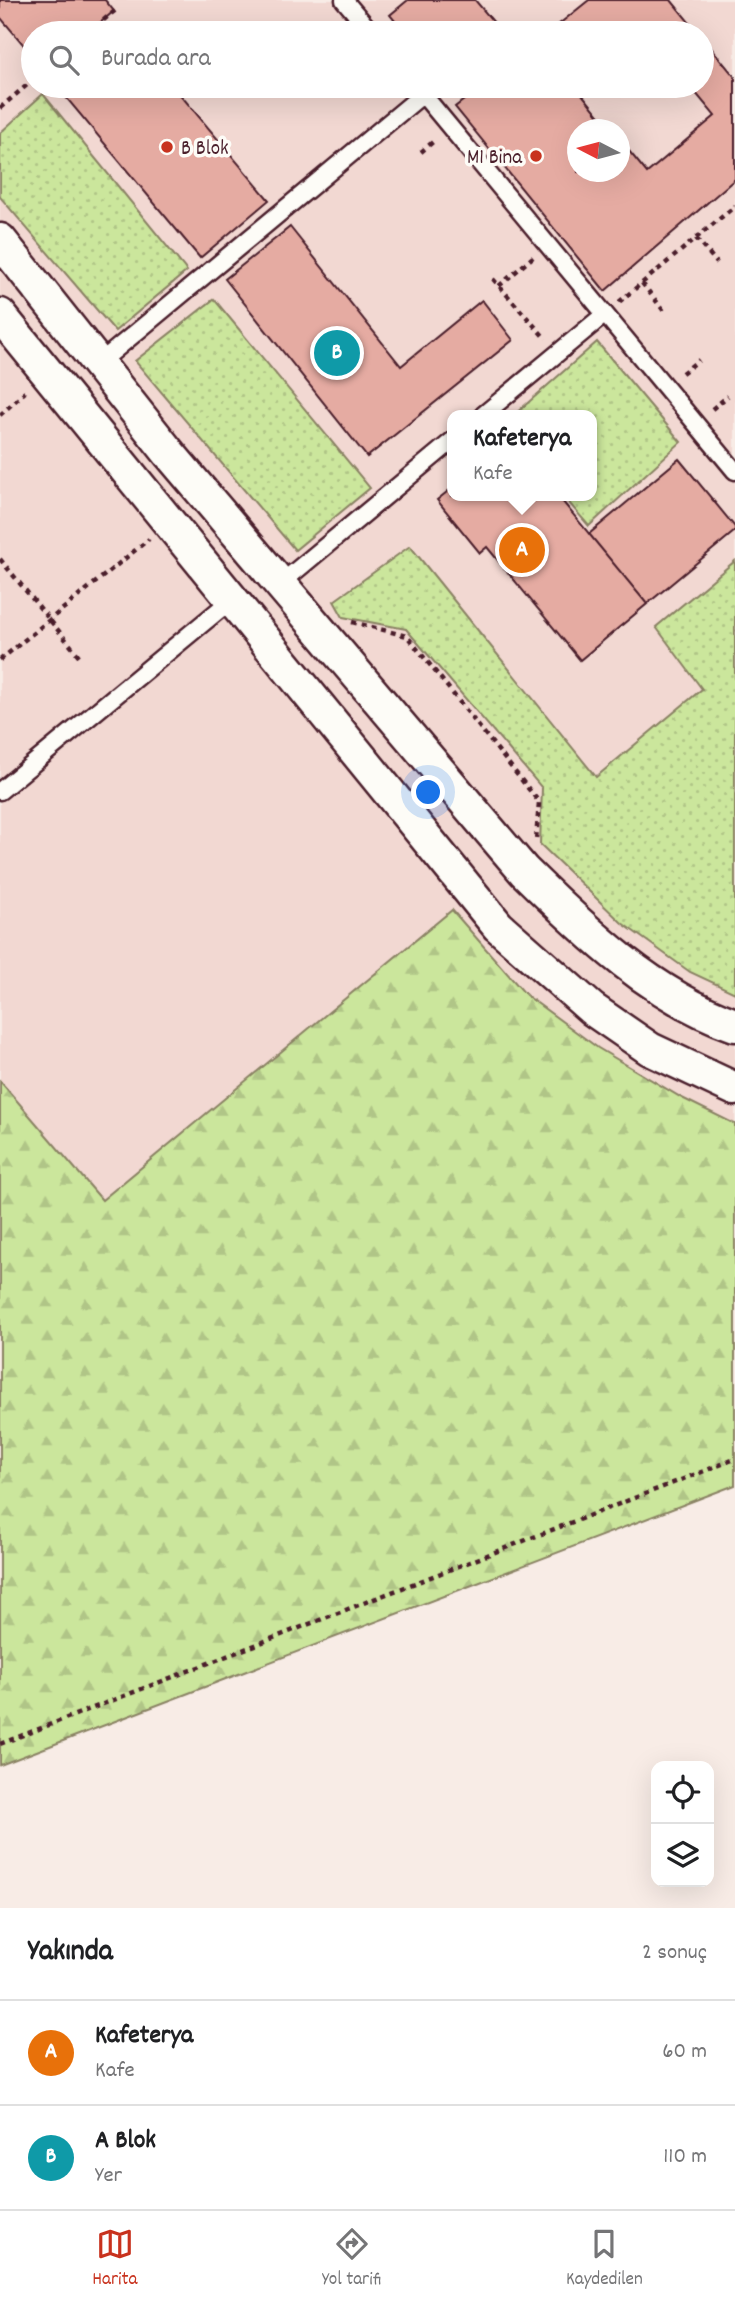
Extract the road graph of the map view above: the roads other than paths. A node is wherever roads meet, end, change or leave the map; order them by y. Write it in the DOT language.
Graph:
graph roads {
  1 [pos="344,0"];
  2 [pos="362,21"];
  3 [pos="410,98"];
  4 [pos="426,98"];
  5 [pos="0,240"];
  6 [pos="605,314"];
  7 [pos="0,315"];
  8 [pos="98,364"];
  9 [pos="489,410"];
  10 [pos="447,445"];
  11 [pos="735,471"];
  12 [pos="280,584"];
  13 [pos="236,607"];
  14 [pos="0,791"];
  15 [pos="735,1025"];
  16 [pos="735,1089"];
  1 -- 2 [label="lane"];
  3 -- 8 [label="lane"];
  4 -- 6 [label="lane"];
  5 -- 8 [label="street"];
  6 -- 9 [label="lane"];
  6 -- 11 [label="lane"];
  7 -- 13 [label="street"];
  8 -- 12 [label="street"];
  10 -- 12 [label="lane"];
  12 -- 13 [label="street"];
  12 -- 15 [label="street"];
  13 -- 14 [label="lane"];
  13 -- 16 [label="street"];
}
